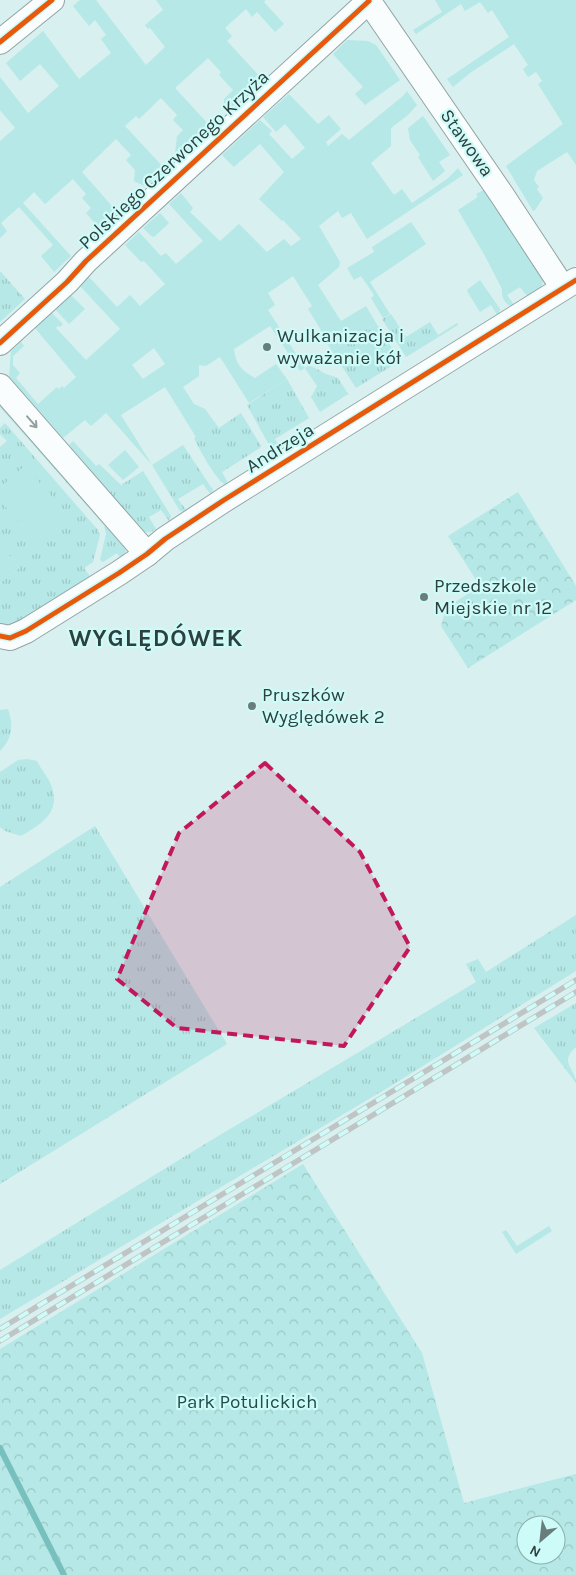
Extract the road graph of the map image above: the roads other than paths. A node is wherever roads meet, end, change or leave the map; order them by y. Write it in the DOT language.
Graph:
graph roads {
  1 [pos="52,0"];
  2 [pos="369,0"];
  3 [pos="0,42"];
  4 [pos="570,284"];
  5 [pos="0,343"];
  6 [pos="0,386"];
  7 [pos="147,554"];
  8 [pos="0,636"];
  1 -- 3 [label="street"];
  2 -- 4 [label="street, Stawowa"];
  2 -- 5 [label="street, Polskiego Czerwonego Krzyża"];
  4 -- 7 [label="street, Andrzeja"];
  6 -- 7 [label="street, one-way"];
  7 -- 8 [label="street, Andrzeja"];
}
